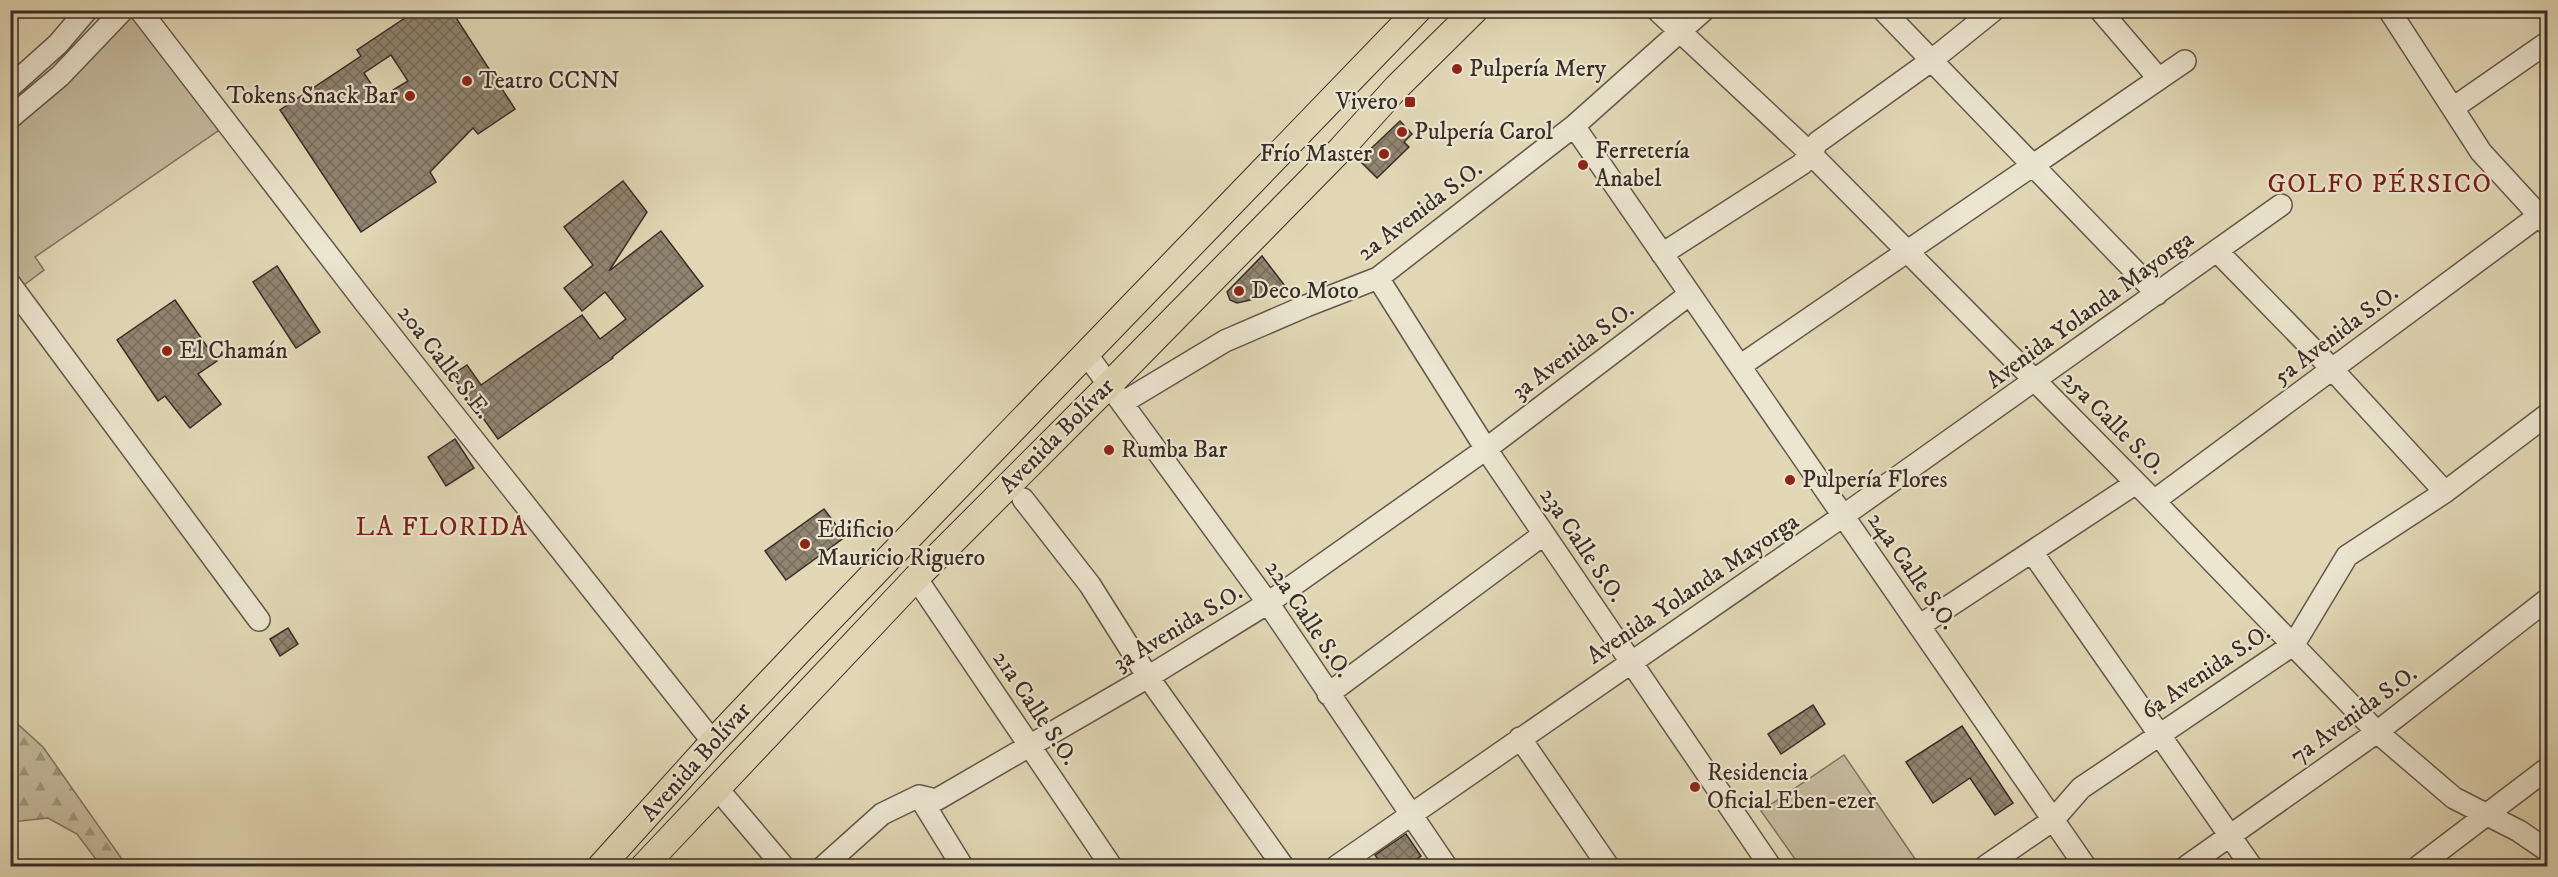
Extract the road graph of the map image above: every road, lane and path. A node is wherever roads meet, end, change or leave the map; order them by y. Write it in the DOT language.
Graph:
graph roads {
  1 [pos="87,10"];
  2 [pos="123,10"];
  3 [pos="140,10"];
  4 [pos="1418,10"];
  5 [pos="1475,10"];
  6 [pos="1657,10"];
  7 [pos="1704,10"];
  8 [pos="1883,10"];
  9 [pos="1994,10"];
  10 [pos="2100,10"];
  11 [pos="2389,10"];
  12 [pos="1680,33"];
  13 [pos="2547,42"];
  14 [pos="1932,60"];
  15 [pos="2185,61"];
  16 [pos="2159,79"];
  17 [pos="10,87"];
  18 [pos="2452,108"];
  19 [pos="10,118"];
  20 [pos="1574,126"];
  21 [pos="1810,153"];
  22 [pos="2031,166"];
  23 [pos="2282,205"];
  24 [pos="2545,216"];
  25 [pos="2217,251"];
  26 [pos="1907,252"];
  27 [pos="1662,254"];
  28 [pos="1378,278"];
  29 [pos="10,284"];
  30 [pos="1690,294"];
  31 [pos="2157,294"];
  32 [pos="1087,354"];
  33 [pos="1740,366"];
  34 [pos="2332,369"];
  35 [pos="2036,381"];
  36 [pos="1115,395"];
  37 [pos="2547,414"];
  38 [pos="1486,449"];
  39 [pos="2136,483"];
  40 [pos="2445,492"];
  41 [pos="1023,499"];
  42 [pos="2154,501"];
  43 [pos="1844,516"];
  44 [pos="1544,534"];
  45 [pos="2032,552"];
  46 [pos="916,578"];
  47 [pos="2547,599"];
  48 [pos="1268,603"];
  49 [pos="259,620"];
  50 [pos="1919,626"];
  51 [pos="2294,644"];
  52 [pos="1632,661"];
  53 [pos="1148,677"];
  54 [pos="1328,694"];
  55 [pos="2377,732"];
  56 [pos="2159,735"];
  57 [pos="1520,738"];
  58 [pos="713,742"];
  59 [pos="1029,745"];
  60 [pos="2547,768"];
  61 [pos="717,787"];
  62 [pos="919,796"];
  63 [pos="2488,813"];
  64 [pos="1411,816"];
  65 [pos="2053,820"];
  66 [pos="2230,836"];
  67 [pos="2547,850"];
  68 [pos="601,867"];
  69 [pos="644,867"];
  70 [pos="783,867"];
  71 [pos="824,867"];
  72 [pos="962,867"];
  73 [pos="1112,867"];
  74 [pos="1283,867"];
  75 [pos="1337,867"];
  76 [pos="1446,867"];
  77 [pos="1608,867"];
  78 [pos="1770,867"];
  79 [pos="1986,867"];
  80 [pos="2085,867"];
  81 [pos="2187,867"];
  82 [pos="2251,867"];
  83 [pos="2419,867"];
  1 -- 17 [label="street"];
  2 -- 19 [label="street"];
  3 -- 58 [label="street, 20a Calle S.E."];
  4 -- 32 [label="main road, Avenida Bolívar"];
  5 -- 36 [label="main road, Avenida Bolívar"];
  6 -- 12 [label="street, 25a Calle S.O."];
  7 -- 12 [label="street, 2a Avenida S.O."];
  8 -- 14 [label="street"];
  9 -- 14 [label="street"];
  10 -- 16 [label="street"];
  11 -- 18 [label="street"];
  12 -- 20 [label="street, 2a Avenida S.O."];
  12 -- 21 [label="street, 25a Calle S.O."];
  13 -- 18 [label="street"];
  14 -- 21 [label="street"];
  14 -- 22 [label="street"];
  15 -- 16 [label="street"];
  16 -- 22 [label="street"];
  18 -- 24 [label="street"];
  20 -- 27 [label="street, 24a Calle S.O."];
  20 -- 28 [label="street, 2a Avenida S.O."];
  21 -- 26 [label="street, 25a Calle S.O."];
  21 -- 27 [label="street"];
  22 -- 26 [label="street"];
  22 -- 31 [label="street"];
  23 -- 25 [label="street, Avenida Yolanda Mayorga"];
  24 -- 34 [label="street, 5a Avenida S.O."];
  25 -- 31 [label="street, Avenida Yolanda Mayorga"];
  25 -- 34 [label="street"];
  26 -- 33 [label="street"];
  26 -- 35 [label="street, 25a Calle S.O."];
  27 -- 30 [label="street, 24a Calle S.O."];
  28 -- 36 [label="street, 2a Avenida S.O."];
  28 -- 38 [label="street, 23a Calle S.O."];
  29 -- 49 [label="street"];
  30 -- 33 [label="street, 24a Calle S.O."];
  30 -- 38 [label="street, 3a Avenida S.O."];
  31 -- 35 [label="street, Avenida Yolanda Mayorga"];
  32 -- 36 [label="street"];
  32 -- 58 [label="main road, Avenida Bolívar"];
  33 -- 43 [label="street, 24a Calle S.O."];
  34 -- 40 [label="street"];
  34 -- 42 [label="street, 5a Avenida S.O."];
  35 -- 39 [label="street, 25a Calle S.O."];
  35 -- 43 [label="street, Avenida Yolanda Mayorga"];
  36 -- 46 [label="main road, Avenida Bolívar"];
  36 -- 48 [label="street, 22a Calle S.O."];
  37 -- 40 [label="street, 6a Avenida S.O."];
  38 -- 44 [label="street, 23a Calle S.O."];
  38 -- 48 [label="street, 3a Avenida S.O."];
  39 -- 42 [label="street, 25a Calle S.O."];
  39 -- 45 [label="street"];
  40 -- 51 [label="street, 6a Avenida S.O."];
  41 -- 53 [label="street"];
  42 -- 51 [label="street, 25a Calle S.O."];
  43 -- 50 [label="street, 24a Calle S.O."];
  43 -- 52 [label="street, Avenida Yolanda Mayorga"];
  44 -- 52 [label="street, 23a Calle S.O."];
  44 -- 54 [label="street"];
  45 -- 50 [label="street"];
  45 -- 56 [label="street"];
  46 -- 59 [label="street, 21a Calle S.O."];
  46 -- 61 [label="main road, Avenida Bolívar"];
  47 -- 55 [label="street, 7a Avenida S.O."];
  48 -- 53 [label="street, 3a Avenida S.O."];
  48 -- 54 [label="street, 22a Calle S.O."];
  50 -- 65 [label="street, 24a Calle S.O."];
  51 -- 55 [label="street, 25a Calle S.O."];
  51 -- 56 [label="street, 6a Avenida S.O."];
  52 -- 57 [label="street, Avenida Yolanda Mayorga"];
  52 -- 78 [label="street, 23a Calle S.O."];
  53 -- 59 [label="street, 3a Avenida S.O."];
  53 -- 74 [label="street"];
  54 -- 64 [label="street, 22a Calle S.O."];
  55 -- 63 [label="street, 25a Calle S.O."];
  55 -- 66 [label="street, 7a Avenida S.O."];
  56 -- 65 [label="street, 6a Avenida S.O."];
  56 -- 66 [label="street"];
  57 -- 64 [label="street, Avenida Yolanda Mayorga"];
  57 -- 77 [label="street"];
  58 -- 68 [label="main road, Avenida Bolívar"];
  59 -- 62 [label="street, 3a Avenida S.O."];
  59 -- 73 [label="street, 21a Calle S.O."];
  60 -- 63 [label="street"];
  61 -- 69 [label="main road, Avenida Bolívar"];
  61 -- 70 [label="street"];
  62 -- 71 [label="street, 3a Avenida S.O."];
  62 -- 72 [label="street"];
  63 -- 67 [label="street, 25a Calle S.O."];
  63 -- 83 [label="street"];
  64 -- 75 [label="street, Avenida Yolanda Mayorga"];
  64 -- 76 [label="street, 22a Calle S.O."];
  65 -- 79 [label="street, 6a Avenida S.O."];
  65 -- 80 [label="street, 24a Calle S.O."];
  66 -- 81 [label="street, 7a Avenida S.O."];
  66 -- 82 [label="street"];
}
